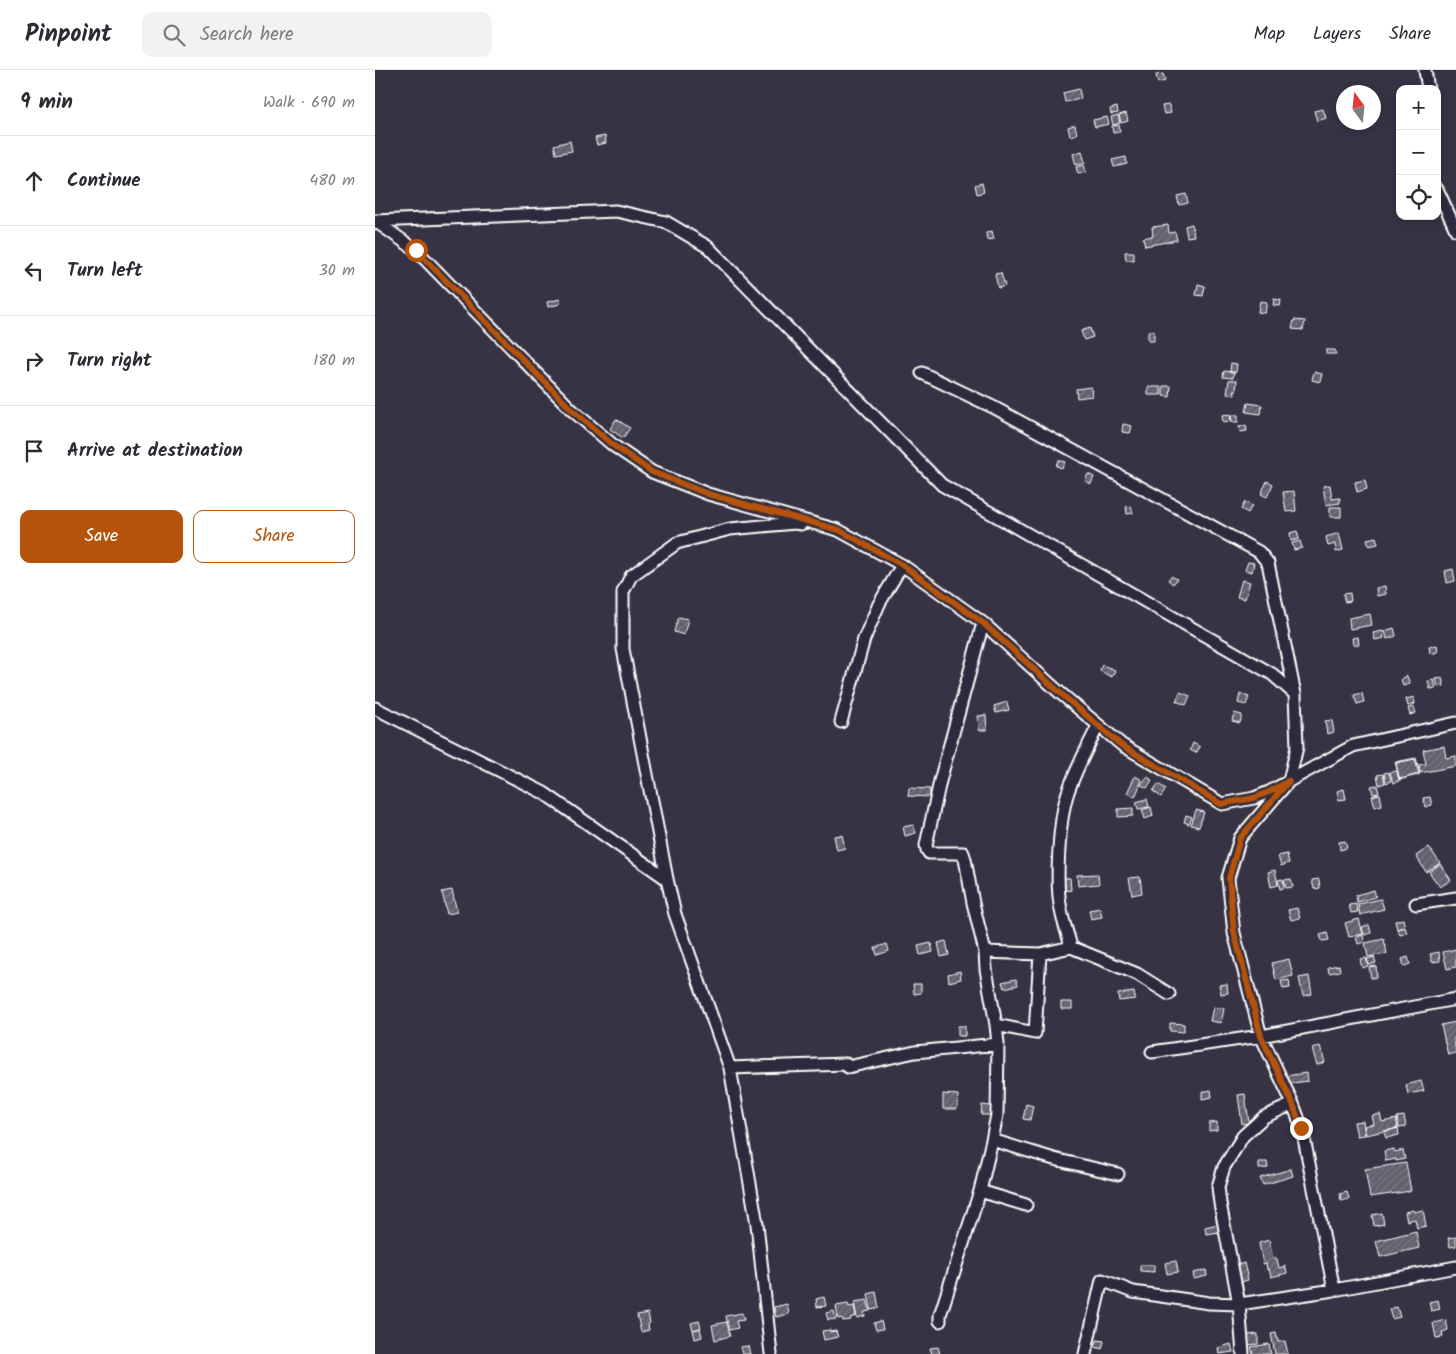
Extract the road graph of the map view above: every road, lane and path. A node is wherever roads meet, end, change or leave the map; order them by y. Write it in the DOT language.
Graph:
graph roads {
  1 [pos="1425,70"];
  2 [pos="1427,85"];
  3 [pos="1441,198"];
  4 [pos="375,221"];
  5 [pos="1456,230"];
  6 [pos="922,373"];
  7 [pos="839,530"];
  8 [pos="902,565"];
  9 [pos="983,623"];
  10 [pos="1295,694"];
  11 [pos="375,708"];
  12 [pos="841,722"];
  13 [pos="1456,723"];
  14 [pos="1098,726"];
  15 [pos="1289,781"];
  16 [pos="667,879"];
  17 [pos="1456,898"];
  18 [pos="1416,904"];
  19 [pos="1071,946"];
  20 [pos="985,952"];
  21 [pos="1040,954"];
  22 [pos="1169,994"];
  23 [pos="1456,998"];
  24 [pos="996,1025"];
  25 [pos="1261,1036"];
  26 [pos="998,1044"];
  27 [pos="1152,1052"];
  28 [pos="731,1068"];
  29 [pos="1293,1104"];
  30 [pos="992,1140"];
  31 [pos="1118,1174"];
  32 [pos="979,1191"];
  33 [pos="1026,1204"];
  34 [pos="1456,1267"];
  35 [pos="1334,1290"];
  36 [pos="1239,1304"];
  37 [pos="940,1321"];
  38 [pos="771,1354"];
  39 [pos="1085,1354"];
  40 [pos="1243,1354"];
  1 -- 2 [label="street"];
  3 -- 5 [label="street"];
  4 -- 7 [label="street"];
  4 -- 10 [label="street"];
  6 -- 10 [label="street"];
  7 -- 8 [label="street"];
  7 -- 16 [label="street"];
  8 -- 9 [label="street"];
  8 -- 12 [label="street"];
  9 -- 14 [label="street"];
  9 -- 20 [label="street"];
  10 -- 15 [label="street"];
  11 -- 16 [label="street"];
  13 -- 15 [label="street"];
  14 -- 15 [label="street"];
  14 -- 19 [label="street"];
  15 -- 25 [label="street"];
  16 -- 28 [label="street"];
  17 -- 18 [label="street"];
  19 -- 21 [label="street"];
  19 -- 22 [label="street"];
  20 -- 21 [label="street"];
  20 -- 24 [label="street"];
  21 -- 24 [label="street"];
  23 -- 25 [label="street"];
  24 -- 26 [label="street"];
  25 -- 27 [label="street"];
  25 -- 29 [label="street"];
  26 -- 28 [label="street"];
  26 -- 30 [label="street"];
  28 -- 38 [label="street"];
  29 -- 35 [label="street"];
  29 -- 36 [label="street"];
  30 -- 31 [label="street"];
  30 -- 32 [label="street"];
  32 -- 33 [label="street"];
  32 -- 37 [label="street"];
  34 -- 35 [label="street"];
  35 -- 36 [label="street"];
  36 -- 39 [label="street"];
  36 -- 40 [label="street"];
}
